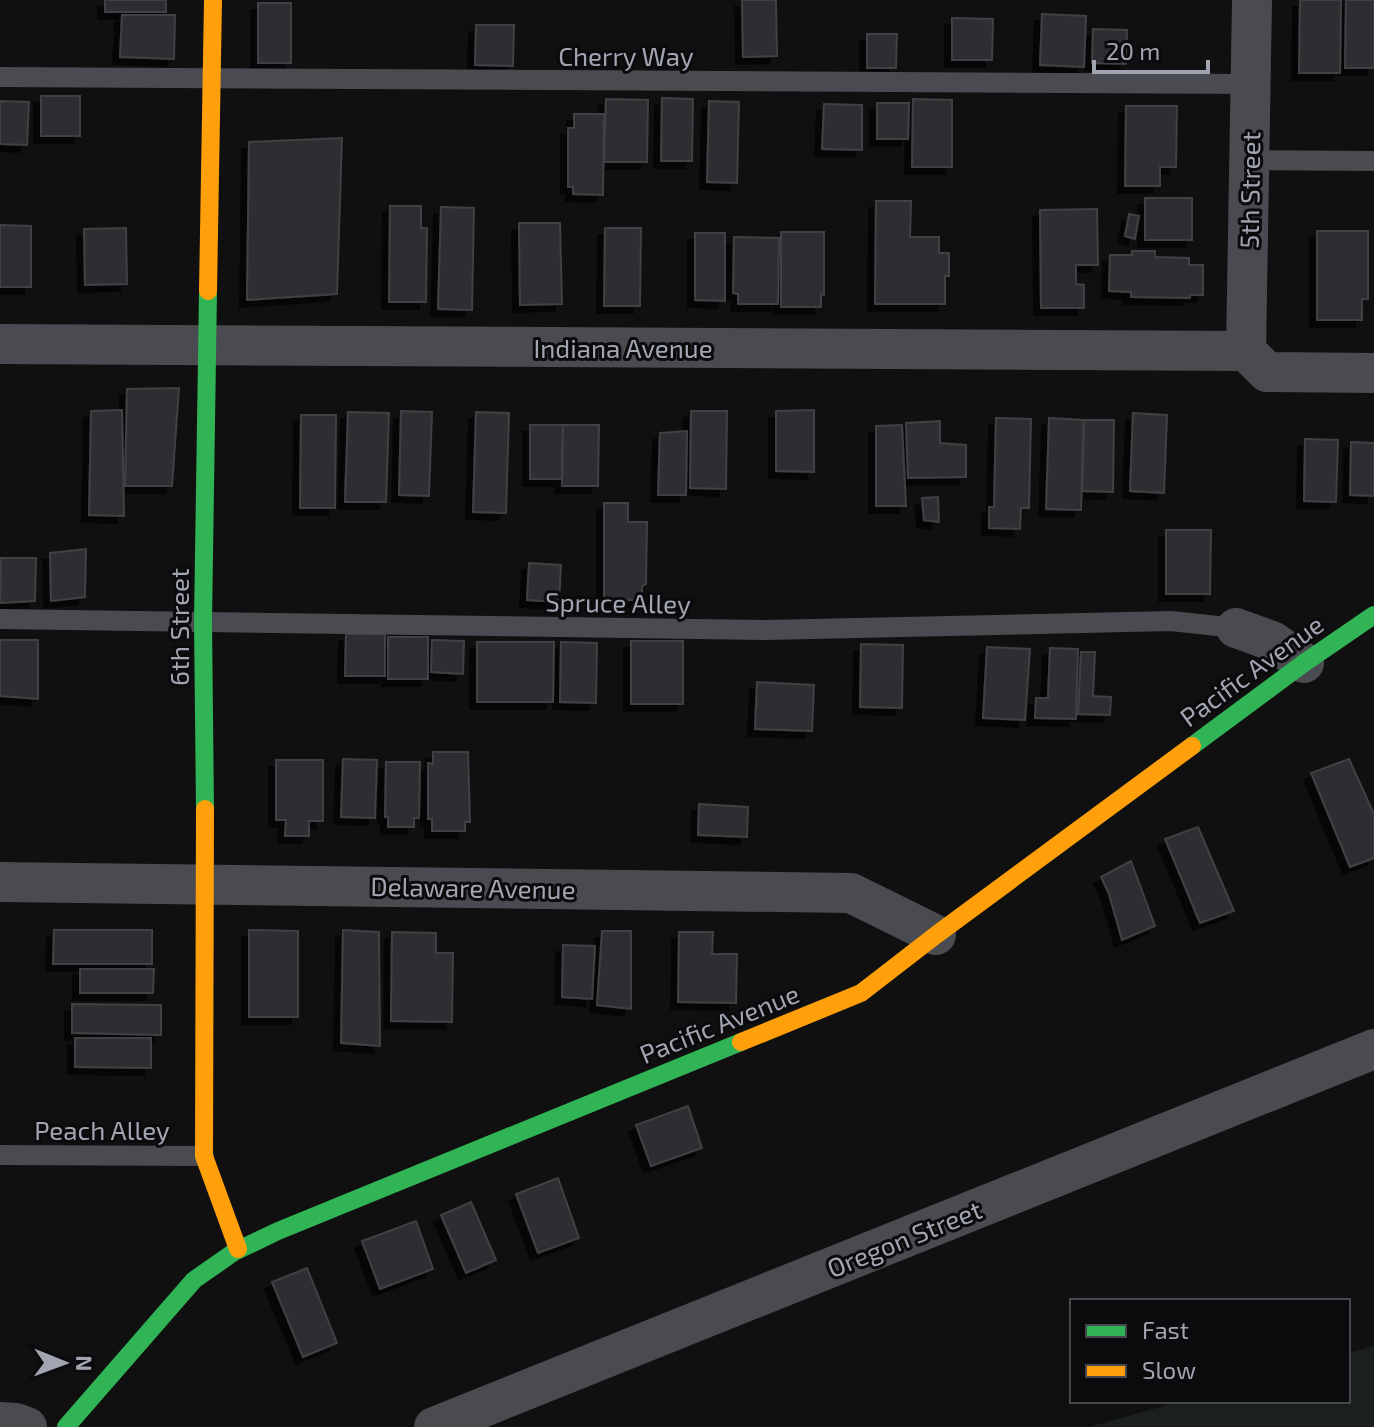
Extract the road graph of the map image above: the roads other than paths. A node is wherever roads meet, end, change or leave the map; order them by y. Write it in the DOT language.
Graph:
graph roads {
  1 [pos="213,0"];
  2 [pos="1252,0"];
  3 [pos="0,77"];
  4 [pos="211,79"];
  5 [pos="1252,84"];
  6 [pos="1250,160"];
  7 [pos="1374,161"];
  8 [pos="0,344"];
  9 [pos="207,345"];
  10 [pos="1256,361"];
  11 [pos="1374,373"];
  12 [pos="1374,615"];
  13 [pos="0,619"];
  14 [pos="203,621"];
  15 [pos="1236,628"];
  16 [pos="1304,663"];
  17 [pos="0,882"];
  18 [pos="206,884"];
  19 [pos="936,935"];
  20 [pos="1374,1049"];
  21 [pos="0,1155"];
  22 [pos="204,1156"];
  23 [pos="238,1249"];
  24 [pos="0,1422"];
  25 [pos="27,1427"];
  26 [pos="66,1427"];
  27 [pos="434,1427"];
  1 -- 4 [label="street, 6th Street"];
  2 -- 5 [label="street, 5th Street"];
  3 -- 4 [label="lane, Cherry Way"];
  4 -- 5 [label="lane, Cherry Way"];
  4 -- 9 [label="street, 6th Street"];
  5 -- 6 [label="street, 5th Street"];
  6 -- 7 [label="lane"];
  6 -- 10 [label="street, 5th Street"];
  8 -- 9 [label="street, Indiana Avenue"];
  9 -- 10 [label="street, Indiana Avenue"];
  9 -- 14 [label="street, 6th Street"];
  10 -- 11 [label="street, Indiana Avenue"];
  12 -- 16 [label="street, Pacific Avenue"];
  13 -- 14 [label="lane, Spruce Alley"];
  14 -- 15 [label="lane, Spruce Alley"];
  14 -- 18 [label="street, 6th Street"];
  15 -- 16 [label="street"];
  16 -- 19 [label="street, Pacific Avenue"];
  17 -- 18 [label="street, Delaware Avenue"];
  18 -- 19 [label="street, Delaware Avenue"];
  18 -- 22 [label="street, 6th Street"];
  19 -- 23 [label="street, Pacific Avenue"];
  20 -- 27 [label="street, Oregon Street"];
  21 -- 22 [label="lane, Peach Alley"];
  22 -- 23 [label="street, 6th Street"];
  23 -- 26 [label="street, Pacific Avenue"];
  24 -- 25 [label="street"];
}
